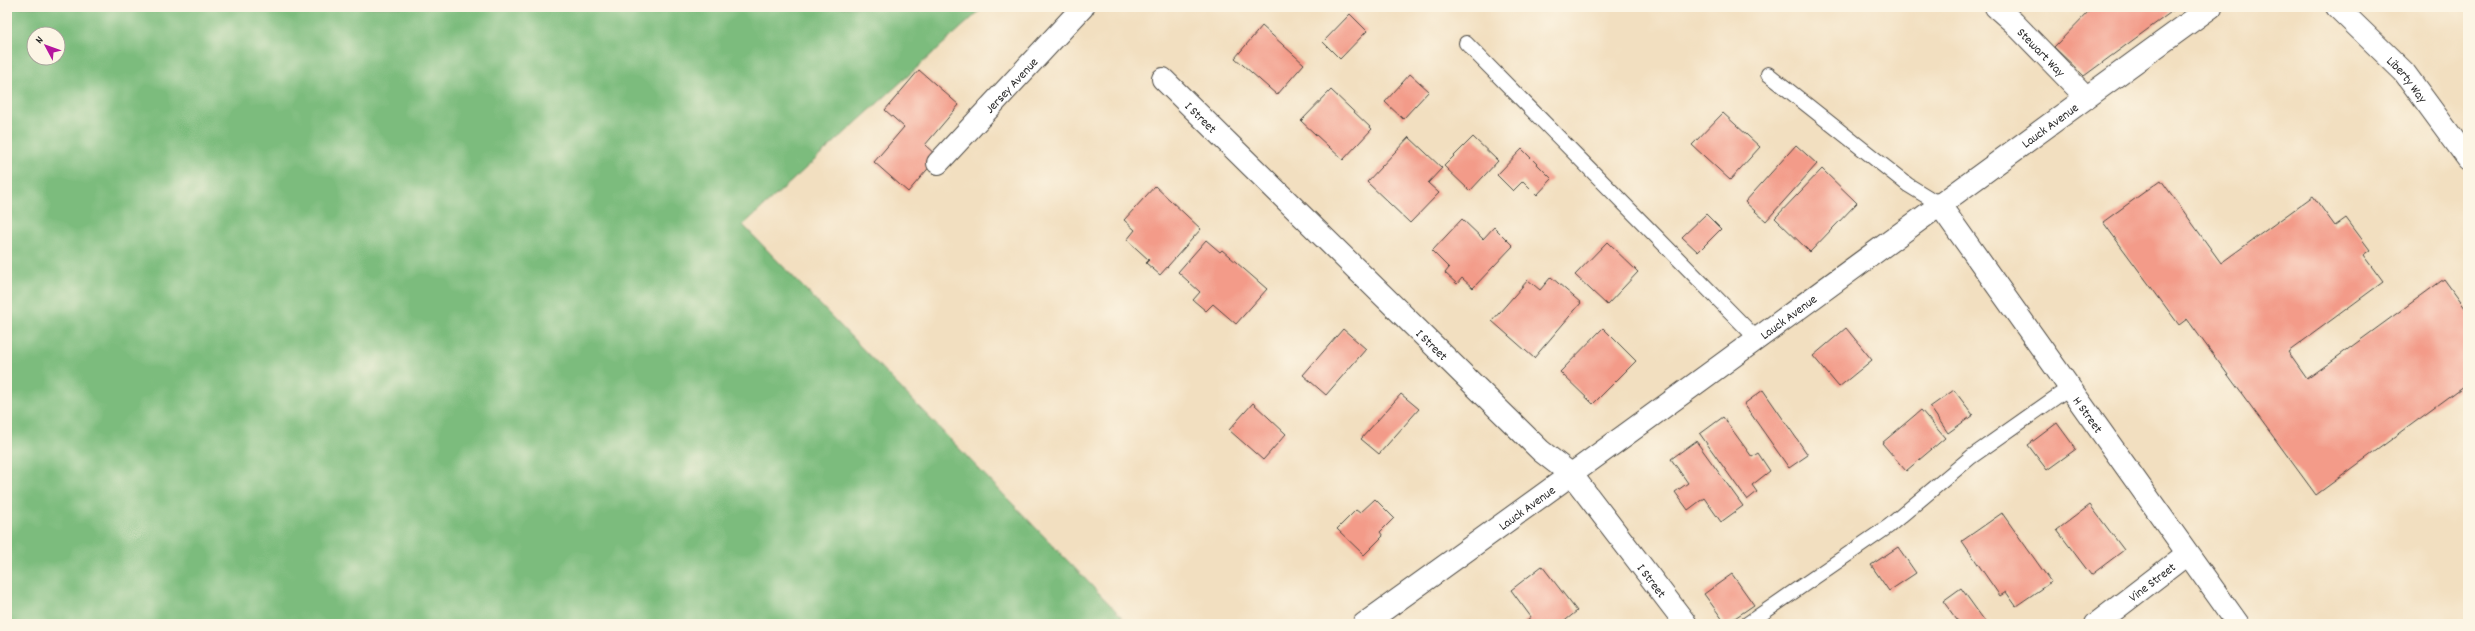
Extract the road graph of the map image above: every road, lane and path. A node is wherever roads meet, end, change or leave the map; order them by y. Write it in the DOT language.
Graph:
graph roads {
  1 [pos="1083,7"];
  2 [pos="1996,7"];
  3 [pos="2211,7"];
  4 [pos="2337,7"];
  5 [pos="1466,43"];
  6 [pos="1768,74"];
  7 [pos="1163,78"];
  8 [pos="2086,97"];
  9 [pos="2468,159"];
  10 [pos="938,163"];
  11 [pos="1939,204"];
  12 [pos="1756,339"];
  13 [pos="2069,388"];
  14 [pos="1572,475"];
  15 [pos="2187,554"];
  16 [pos="1364,624"];
  17 [pos="1686,624"];
  18 [pos="1747,624"];
  19 [pos="2096,624"];
  20 [pos="2238,624"];
  1 -- 10 [label="street, Jersey Avenue"];
  2 -- 8 [label="street, Stewart Way"];
  3 -- 8 [label="street, Lauck Avenue"];
  4 -- 9 [label="street, Liberty Way"];
  5 -- 12 [label="lane"];
  6 -- 11 [label="lane"];
  7 -- 14 [label="street, I Street"];
  8 -- 11 [label="street, Lauck Avenue"];
  11 -- 12 [label="street, Lauck Avenue"];
  11 -- 13 [label="street, H Street"];
  12 -- 14 [label="street, Lauck Avenue"];
  13 -- 15 [label="street, H Street"];
  13 -- 18 [label="lane"];
  14 -- 16 [label="street, Lauck Avenue"];
  14 -- 17 [label="street, I Street"];
  15 -- 19 [label="street, Vine Street"];
  15 -- 20 [label="street, H Street"];
}
